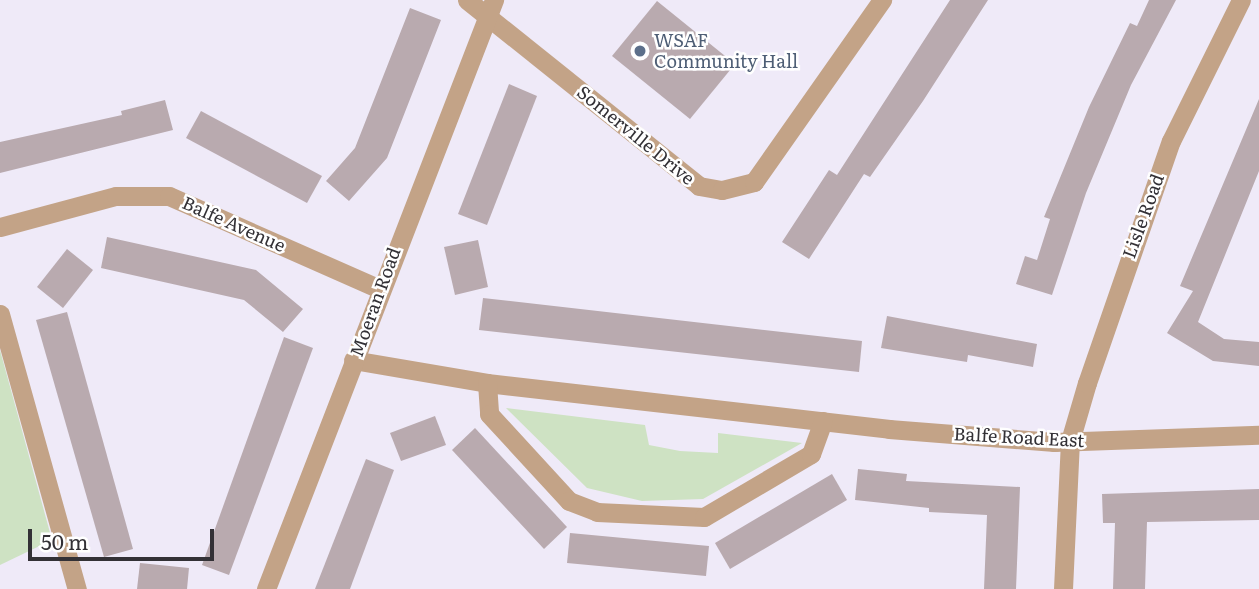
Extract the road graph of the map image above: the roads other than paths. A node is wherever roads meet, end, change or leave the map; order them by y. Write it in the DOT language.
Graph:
graph roads {
  1 [pos="467,0"];
  2 [pos="882,0"];
  3 [pos="1241,0"];
  4 [pos="490,8"];
  5 [pos="0,227"];
  6 [pos="380,289"];
  7 [pos="0,314"];
  8 [pos="353,360"];
  9 [pos="487,383"];
  10 [pos="823,421"];
  11 [pos="1258,434"];
  12 [pos="1070,442"];
  13 [pos="77,589"];
  14 [pos="266,589"];
  15 [pos="1063,589"];
  1 -- 4 [label="street, Somerville Drive"];
  2 -- 4 [label="street, Somerville Drive"];
  3 -- 12 [label="street, Lisle Road"];
  4 -- 6 [label="street, Moeran Road"];
  5 -- 6 [label="street, Balfe Avenue"];
  6 -- 8 [label="street, Moeran Road"];
  7 -- 13 [label="street"];
  8 -- 9 [label="street, Balfe Road East"];
  8 -- 14 [label="street, Moeran Road"];
  9 -- 10 [label="street, Balfe Road East"];
  9 -- 10 [label="street"];
  10 -- 12 [label="street, Balfe Road East"];
  11 -- 12 [label="street, Balfe Road East"];
  12 -- 15 [label="street, Lisle Road"];
}
